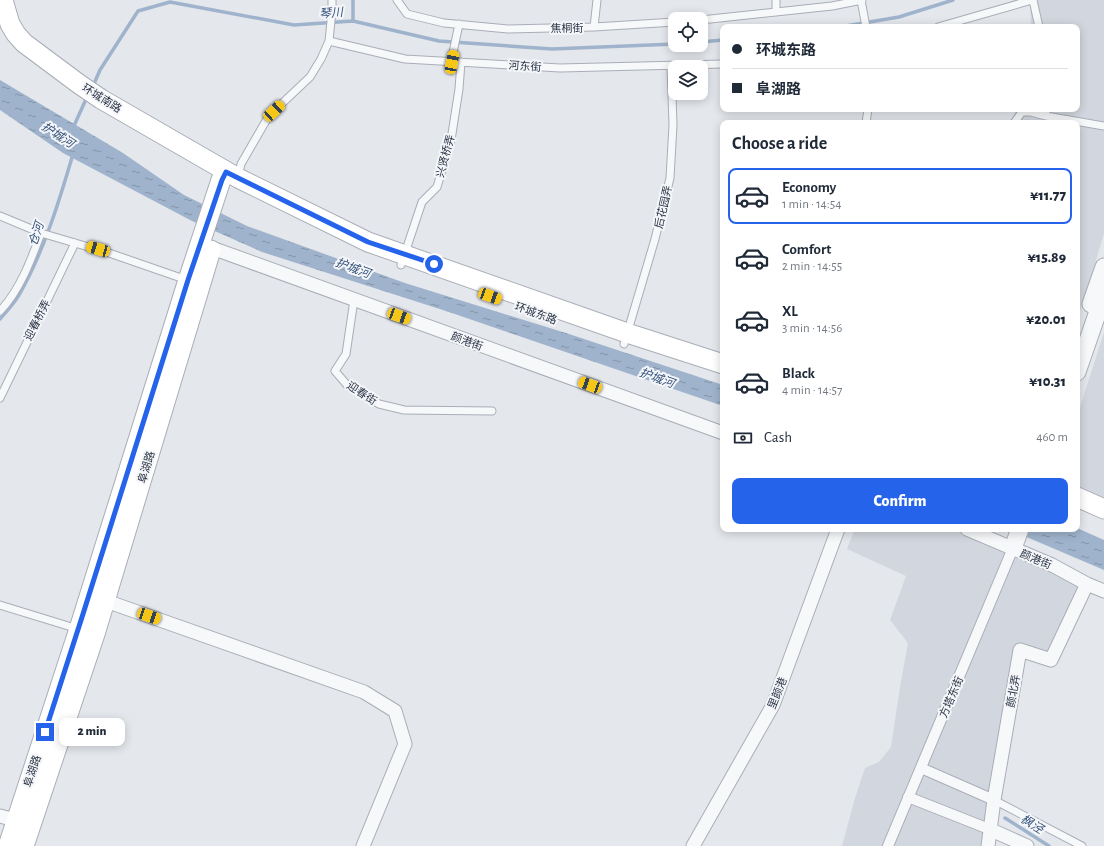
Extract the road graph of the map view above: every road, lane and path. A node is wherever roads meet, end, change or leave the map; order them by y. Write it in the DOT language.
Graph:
graph roads {
  1 [pos="3,0"];
  2 [pos="332,0"];
  3 [pos="397,0"];
  4 [pos="597,0"];
  5 [pos="776,0"];
  6 [pos="862,0"];
  7 [pos="1032,0"];
  8 [pos="776,12"];
  9 [pos="708,19"];
  10 [pos="0,20"];
  11 [pos="668,22"];
  12 [pos="459,24"];
  13 [pos="865,24"];
  14 [pos="948,24"];
  15 [pos="1038,24"];
  16 [pos="594,27"];
  17 [pos="329,41"];
  18 [pos="452,62"];
  19 [pos="461,62"];
  20 [pos="720,64"];
  21 [pos="708,65"];
  22 [pos="668,66"];
  23 [pos="77,87"];
  24 [pos="672,100"];
  25 [pos="1031,112"];
  26 [pos="1046,112"];
  27 [pos="1079,120"];
  28 [pos="1080,120"];
  29 [pos="1104,126"];
  30 [pos="229,184"];
  31 [pos="0,216"];
  32 [pos="41,233"];
  33 [pos="210,239"];
  34 [pos="75,243"];
  35 [pos="403,259"];
  36 [pos="1104,267"];
  37 [pos="194,282"];
  38 [pos="1104,294"];
  39 [pos="354,300"];
  40 [pos="0,311"];
  41 [pos="1080,334"];
  42 [pos="625,338"];
  43 [pos="720,363"];
  44 [pos="1080,363"];
  45 [pos="720,375"];
  46 [pos="0,398"];
  47 [pos="492,411"];
  48 [pos="720,432"];
  49 [pos="1080,498"];
  50 [pos="1104,509"];
  51 [pos="1080,511"];
  52 [pos="1104,522"];
  53 [pos="837,532"];
  54 [pos="975,532"];
  55 [pos="1016,532"];
  56 [pos="1019,532"];
  57 [pos="1013,548"];
  58 [pos="1087,584"];
  59 [pos="1104,591"];
  60 [pos="106,601"];
  61 [pos="0,605"];
  62 [pos="87,632"];
  63 [pos="921,768"];
  64 [pos="908,798"];
  65 [pos="994,800"];
  66 [pos="16,820"];
  67 [pos="989,829"];
  68 [pos="8,846"];
  69 [pos="24,846"];
  70 [pos="363,846"];
  71 [pos="693,846"];
  72 [pos="888,846"];
  73 [pos="988,846"];
  74 [pos="1027,846"];
  75 [pos="1082,846"];
  1 -- 23 [label="main road, 环城南路"];
  2 -- 17 [label="lane"];
  3 -- 12 [label="lane, 焦桐街"];
  4 -- 16 [label="lane"];
  5 -- 8 [label="lane"];
  6 -- 8 [label="lane"];
  6 -- 13 [label="lane"];
  7 -- 14 [label="lane"];
  7 -- 15 [label="lane"];
  8 -- 9 [label="lane"];
  10 -- 23 [label="main road, 环城南路"];
  11 -- 16 [label="lane, 焦桐街"];
  12 -- 16 [label="lane, 焦桐街"];
  12 -- 18 [label="lane"];
  17 -- 18 [label="lane, 河东街"];
  17 -- 30 [label="lane"];
  18 -- 19 [label="lane, 河东街"];
  19 -- 22 [label="lane, 河东街"];
  19 -- 35 [label="lane, 兴贤桥弄"];
  20 -- 21 [label="lane, 河东街"];
  23 -- 30 [label="main road, 环城南路"];
  24 -- 42 [label="lane, 后花园弄"];
  25 -- 26 [label="lane"];
  26 -- 27 [label="lane"];
  28 -- 29 [label="lane"];
  30 -- 33 [label="main road, 阜湖路"];
  30 -- 35 [label="main road, 环城东路"];
  31 -- 32 [label="lane"];
  32 -- 34 [label="lane"];
  32 -- 40 [label="lane"];
  33 -- 37 [label="main road, 阜湖路"];
  33 -- 39 [label="street, 颜港街"];
  34 -- 37 [label="lane"];
  34 -- 46 [label="lane, 迎春桥弄"];
  35 -- 42 [label="main road, 环城东路"];
  36 -- 41 [label="street"];
  37 -- 60 [label="main road, 阜湖路"];
  37 -- 62 [label="main road, 阜湖路"];
  38 -- 44 [label="street"];
  39 -- 47 [label="lane, 迎春街"];
  39 -- 48 [label="street, 颜港街"];
  42 -- 43 [label="main road, 环城东路"];
  42 -- 45 [label="main road, 环城东路"];
  49 -- 50 [label="main road"];
  51 -- 52 [label="main road"];
  53 -- 71 [label="street, 里颜港"];
  54 -- 57 [label="street, 颜港街"];
  55 -- 57 [label="street"];
  56 -- 57 [label="street"];
  57 -- 58 [label="street, 颜港街"];
  57 -- 63 [label="street, 方塔东街"];
  58 -- 59 [label="street, 颜港街"];
  58 -- 65 [label="street, 颜北弄"];
  60 -- 62 [label="main road, 阜湖路"];
  60 -- 70 [label="street"];
  61 -- 62 [label="lane"];
  62 -- 66 [label="main road, 阜湖路"];
  63 -- 64 [label="street, 方塔东街"];
  63 -- 65 [label="street"];
  64 -- 67 [label="street"];
  64 -- 72 [label="street, 方塔东街"];
  65 -- 67 [label="street, 颜北弄"];
  65 -- 75 [label="lane"];
  66 -- 68 [label="main road, 阜湖路"];
  66 -- 69 [label="main road, 阜湖路"];
  67 -- 73 [label="street, 颜北弄"];
  67 -- 74 [label="street"];
}
